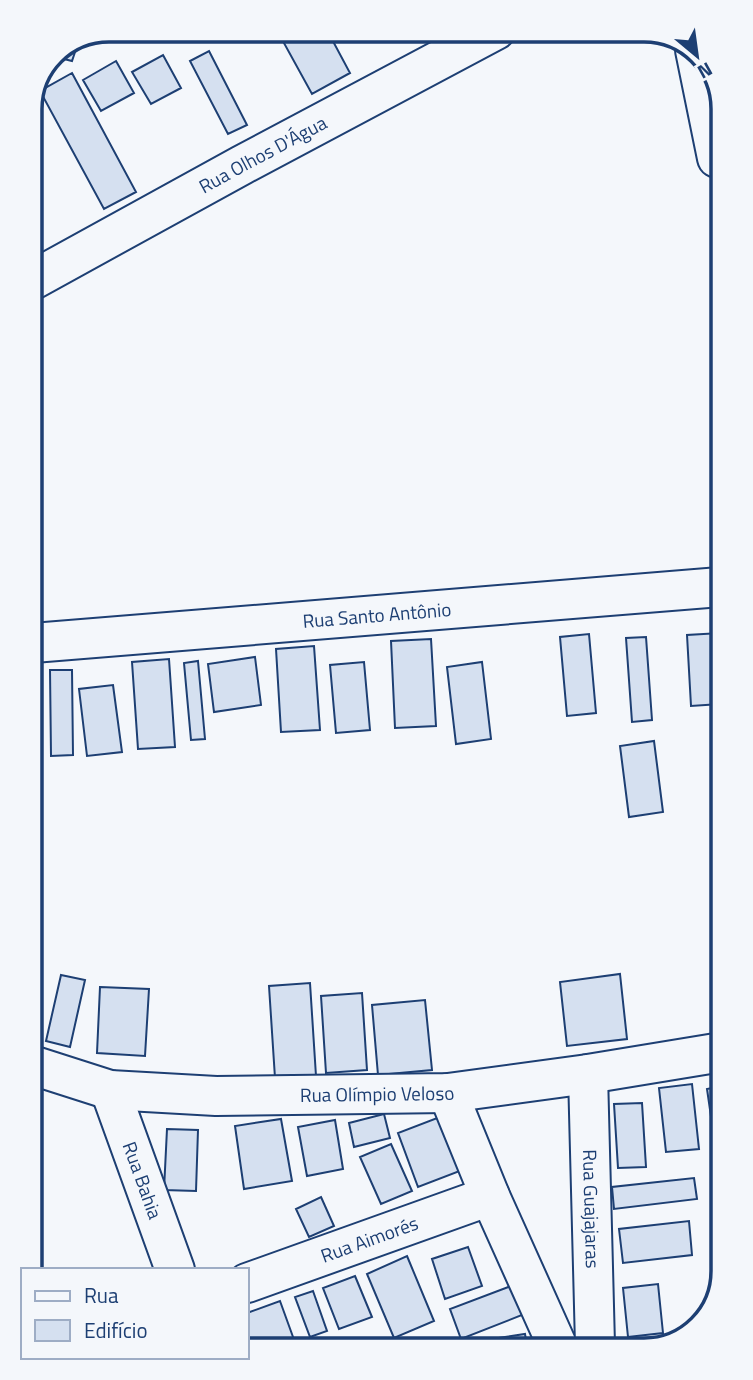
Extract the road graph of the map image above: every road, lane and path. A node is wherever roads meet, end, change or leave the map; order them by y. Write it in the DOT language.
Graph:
graph roads {
  1 [pos="473,42"];
  2 [pos="700,72"];
  3 [pos="711,125"];
  4 [pos="42,275"];
  5 [pos="711,588"];
  6 [pos="42,642"];
  7 [pos="711,1054"];
  8 [pos="42,1068"];
  9 [pos="588,1074"];
  10 [pos="110,1090"];
  11 [pos="448,1093"];
  12 [pos="490,1196"];
  13 [pos="175,1268"];
  14 [pos="248,1283"];
  15 [pos="554,1338"];
  16 [pos="595,1338"];
  1 -- 4 [label="street, Rua Olhos D'Água"];
  2 -- 3 [label="street"];
  5 -- 6 [label="street, Rua Santo Antônio"];
  7 -- 9 [label="street, Rua Olímpio Veloso"];
  8 -- 10 [label="street, Rua Olímpio Veloso"];
  9 -- 11 [label="street, Rua Olímpio Veloso"];
  9 -- 16 [label="street, Rua Guajajaras"];
  10 -- 11 [label="street, Rua Olímpio Veloso"];
  10 -- 13 [label="street, Rua Bahia"];
  11 -- 12 [label="street"];
  12 -- 14 [label="street, Rua Aimorés"];
  12 -- 15 [label="street"];
}
